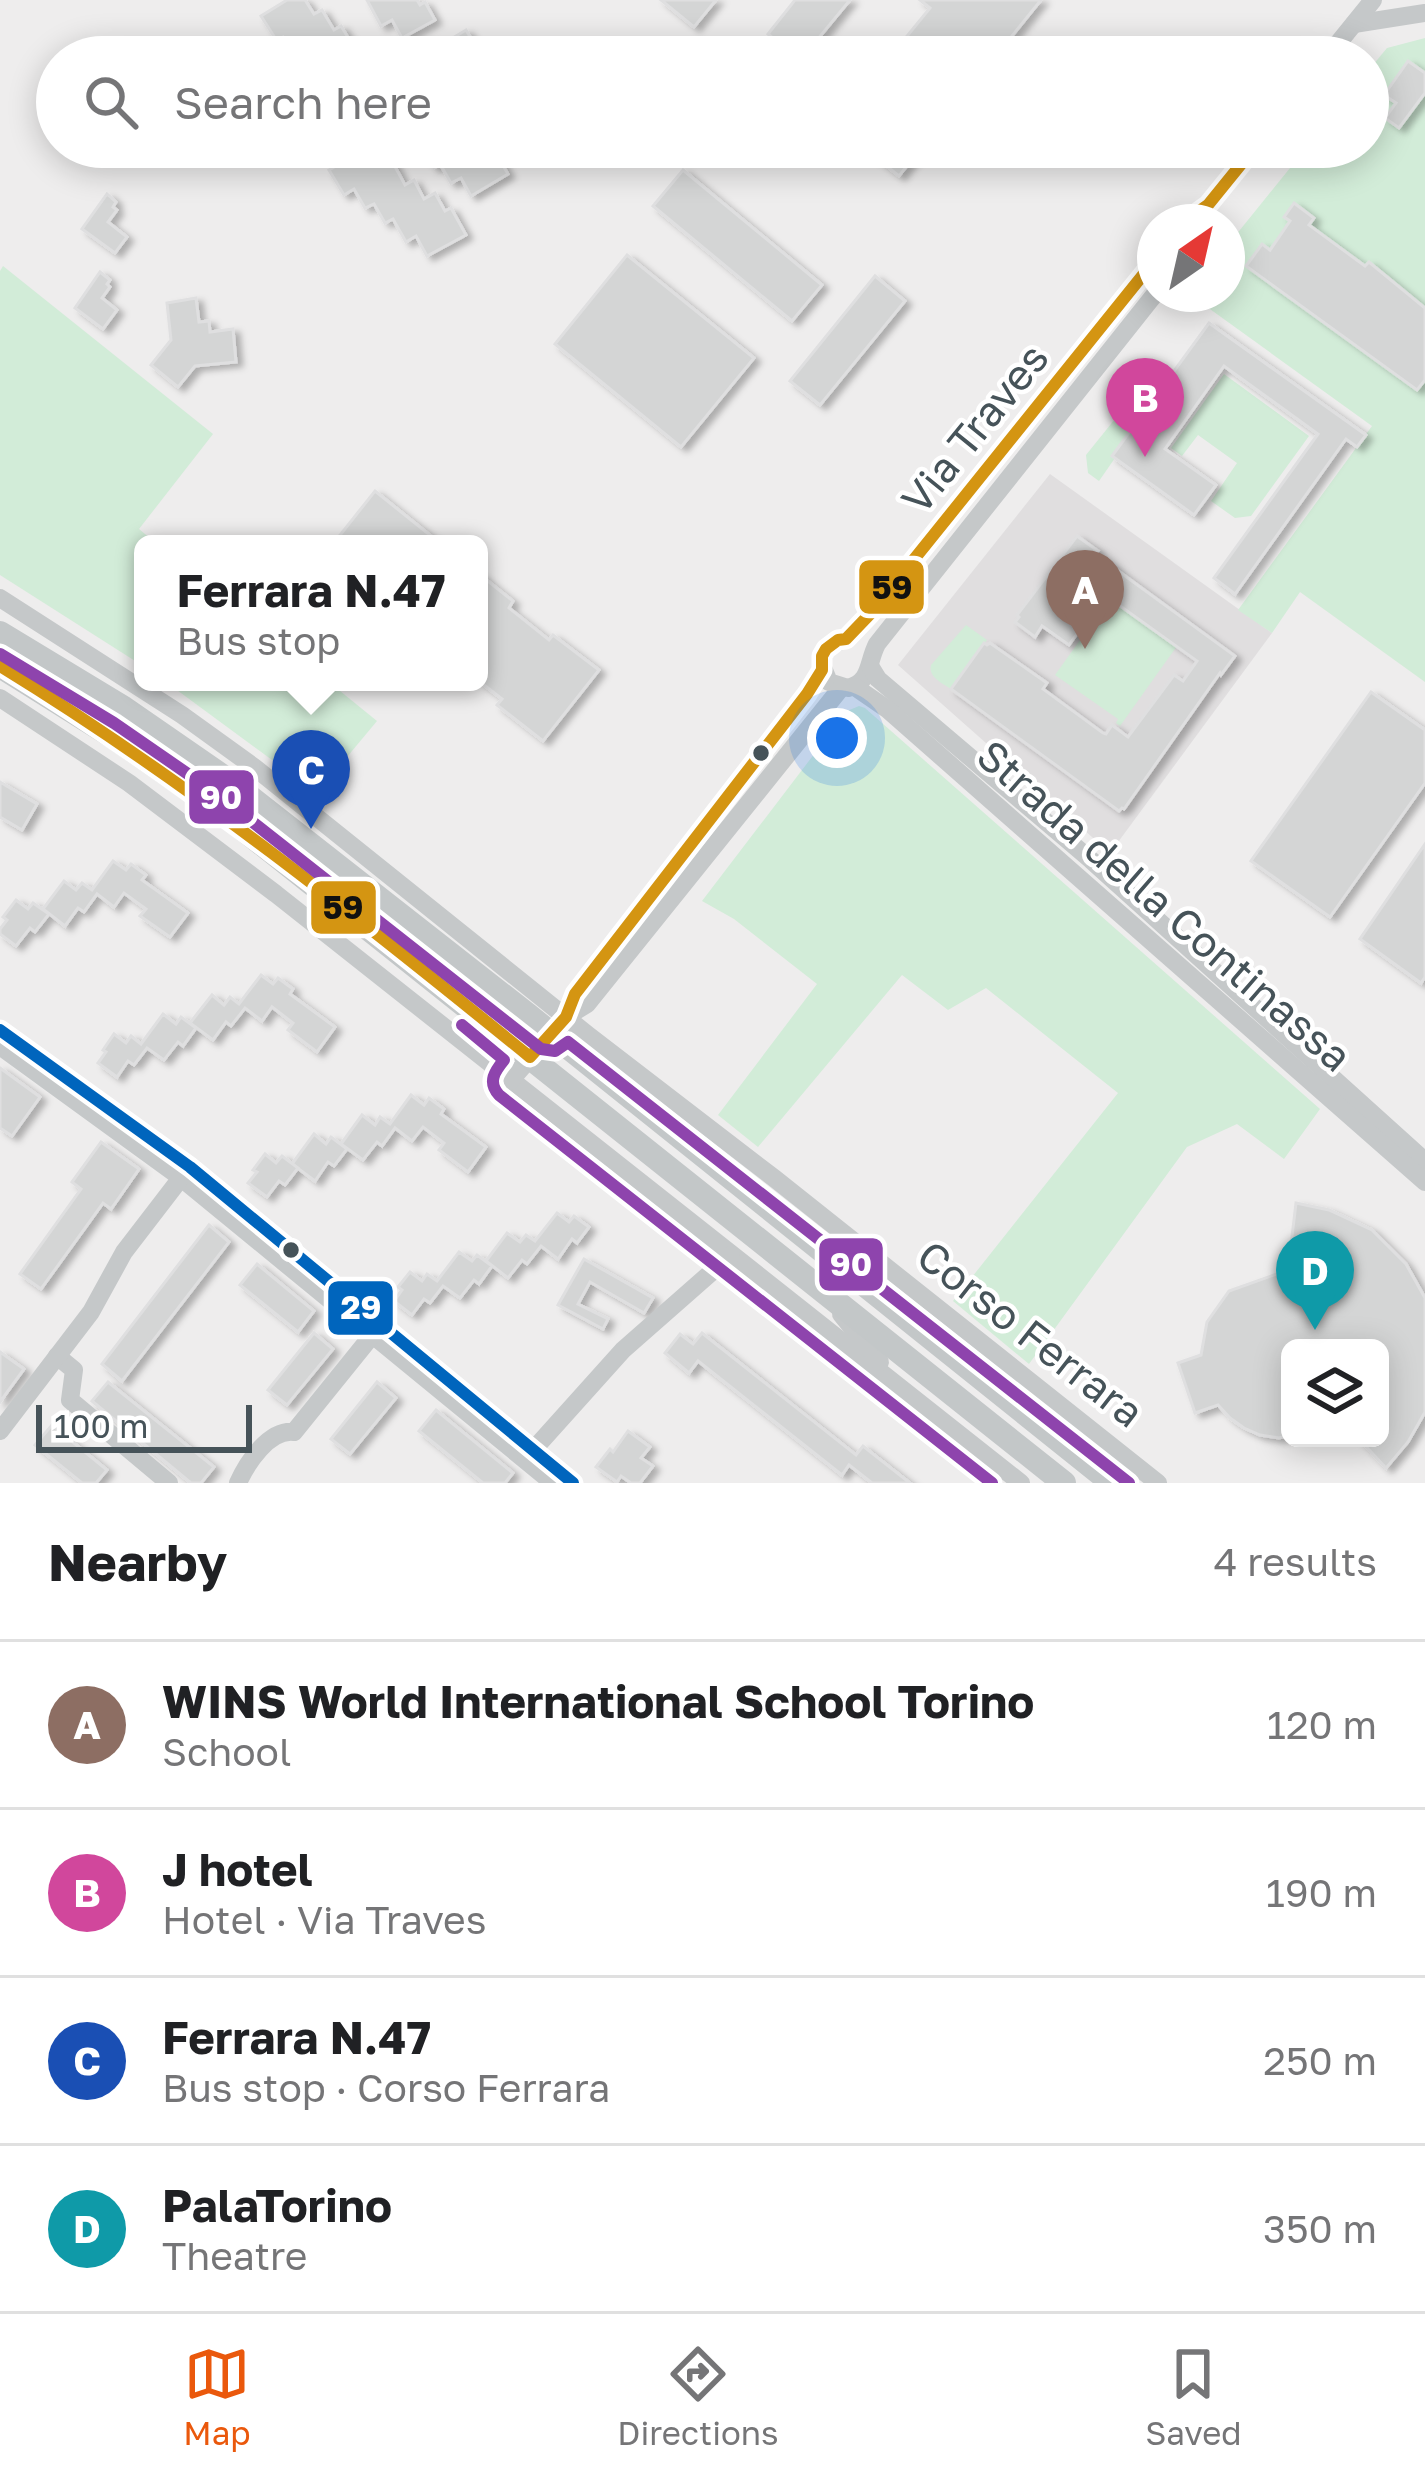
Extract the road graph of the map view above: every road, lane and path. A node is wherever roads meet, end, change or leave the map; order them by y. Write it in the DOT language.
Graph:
graph roads {
  1 [pos="1352,0"];
  2 [pos="1373,0"];
  3 [pos="1425,13"];
  4 [pos="1354,24"];
  5 [pos="1344,36"];
  6 [pos="1240,168"];
  7 [pos="1214,204"];
  8 [pos="1137,282"];
  9 [pos="1141,312"];
  10 [pos="0,598"];
  11 [pos="0,633"];
  12 [pos="846,639"];
  13 [pos="870,662"];
  14 [pos="0,665"];
  15 [pos="112,669"];
  16 [pos="822,670"];
  17 [pos="134,684"];
  18 [pos="848,687"];
  19 [pos="134,690"];
  20 [pos="135,691"];
  21 [pos="144,691"];
  22 [pos="0,698"];
  23 [pos="228,780"];
  24 [pos="559,1026"];
  25 [pos="0,1030"];
  26 [pos="0,1046"];
  27 [pos="530,1057"];
  28 [pos="510,1081"];
  29 [pos="743,1155"];
  30 [pos="1425,1161"];
  31 [pos="185,1172"];
  32 [pos="1425,1182"];
  33 [pos="821,1250"];
  34 [pos="731,1255"];
  35 [pos="819,1287"];
  36 [pos="376,1329"];
  37 [pos="57,1357"];
  38 [pos="899,1387"];
  39 [pos="0,1431"];
  40 [pos="529,1455"];
  41 [pos="1128,1459"];
  42 [pos="1110,1482"];
  43 [pos="169,1483"];
  44 [pos="238,1483"];
  45 [pos="553,1483"];
  46 [pos="573,1483"];
  47 [pos="1021,1483"];
  48 [pos="1064,1483"];
  49 [pos="1158,1483"];
  1 -- 4 [label="street"];
  2 -- 4 [label="street"];
  3 -- 4 [label="street"];
  4 -- 5 [label="street"];
  6 -- 7 [label="street"];
  8 -- 12 [label="street, Via Traves"];
  9 -- 13 [label="street, Via Traves"];
  10 -- 15 [label="street, Corso Ferrara"];
  11 -- 23 [label="main road, Corso Ferrara"];
  12 -- 13 [label="street"];
  12 -- 16 [label="street"];
  13 -- 18 [label="street"];
  13 -- 30 [label="street, Strada della Continassa"];
  14 -- 27 [label="main road"];
  15 -- 17 [label="street, Corso Ferrara"];
  15 -- 19 [label="street, Corso Ferrara"];
  16 -- 18 [label="street"];
  16 -- 24 [label="street"];
  18 -- 24 [label="street"];
  18 -- 32 [label="street, Strada della Continassa"];
  20 -- 23 [label="street, Corso Ferrara"];
  21 -- 24 [label="street, Corso Ferrara"];
  22 -- 28 [label="street"];
  23 -- 24 [label="main road, Corso Ferrara"];
  24 -- 27 [label="street"];
  24 -- 29 [label="street, Corso Ferrara"];
  24 -- 33 [label="main road, Corso Ferrara"];
  25 -- 31 [label="street"];
  26 -- 31 [label="street"];
  27 -- 28 [label="street"];
  27 -- 35 [label="main road"];
  28 -- 34 [label="street"];
  29 -- 33 [label="street, Corso Ferrara"];
  29 -- 41 [label="street, Corso Ferrara"];
  31 -- 36 [label="street"];
  31 -- 37 [label="street"];
  33 -- 42 [label="main road, Corso Ferrara"];
  34 -- 38 [label="street"];
  34 -- 40 [label="street"];
  35 -- 38 [label="street"];
  35 -- 48 [label="main road"];
  36 -- 40 [label="street"];
  36 -- 44 [label="street"];
  37 -- 39 [label="street"];
  37 -- 43 [label="street"];
  38 -- 47 [label="street"];
  40 -- 45 [label="street"];
  40 -- 46 [label="street"];
  41 -- 42 [label="street"];
  41 -- 49 [label="street, Corso Ferrara"];
}
